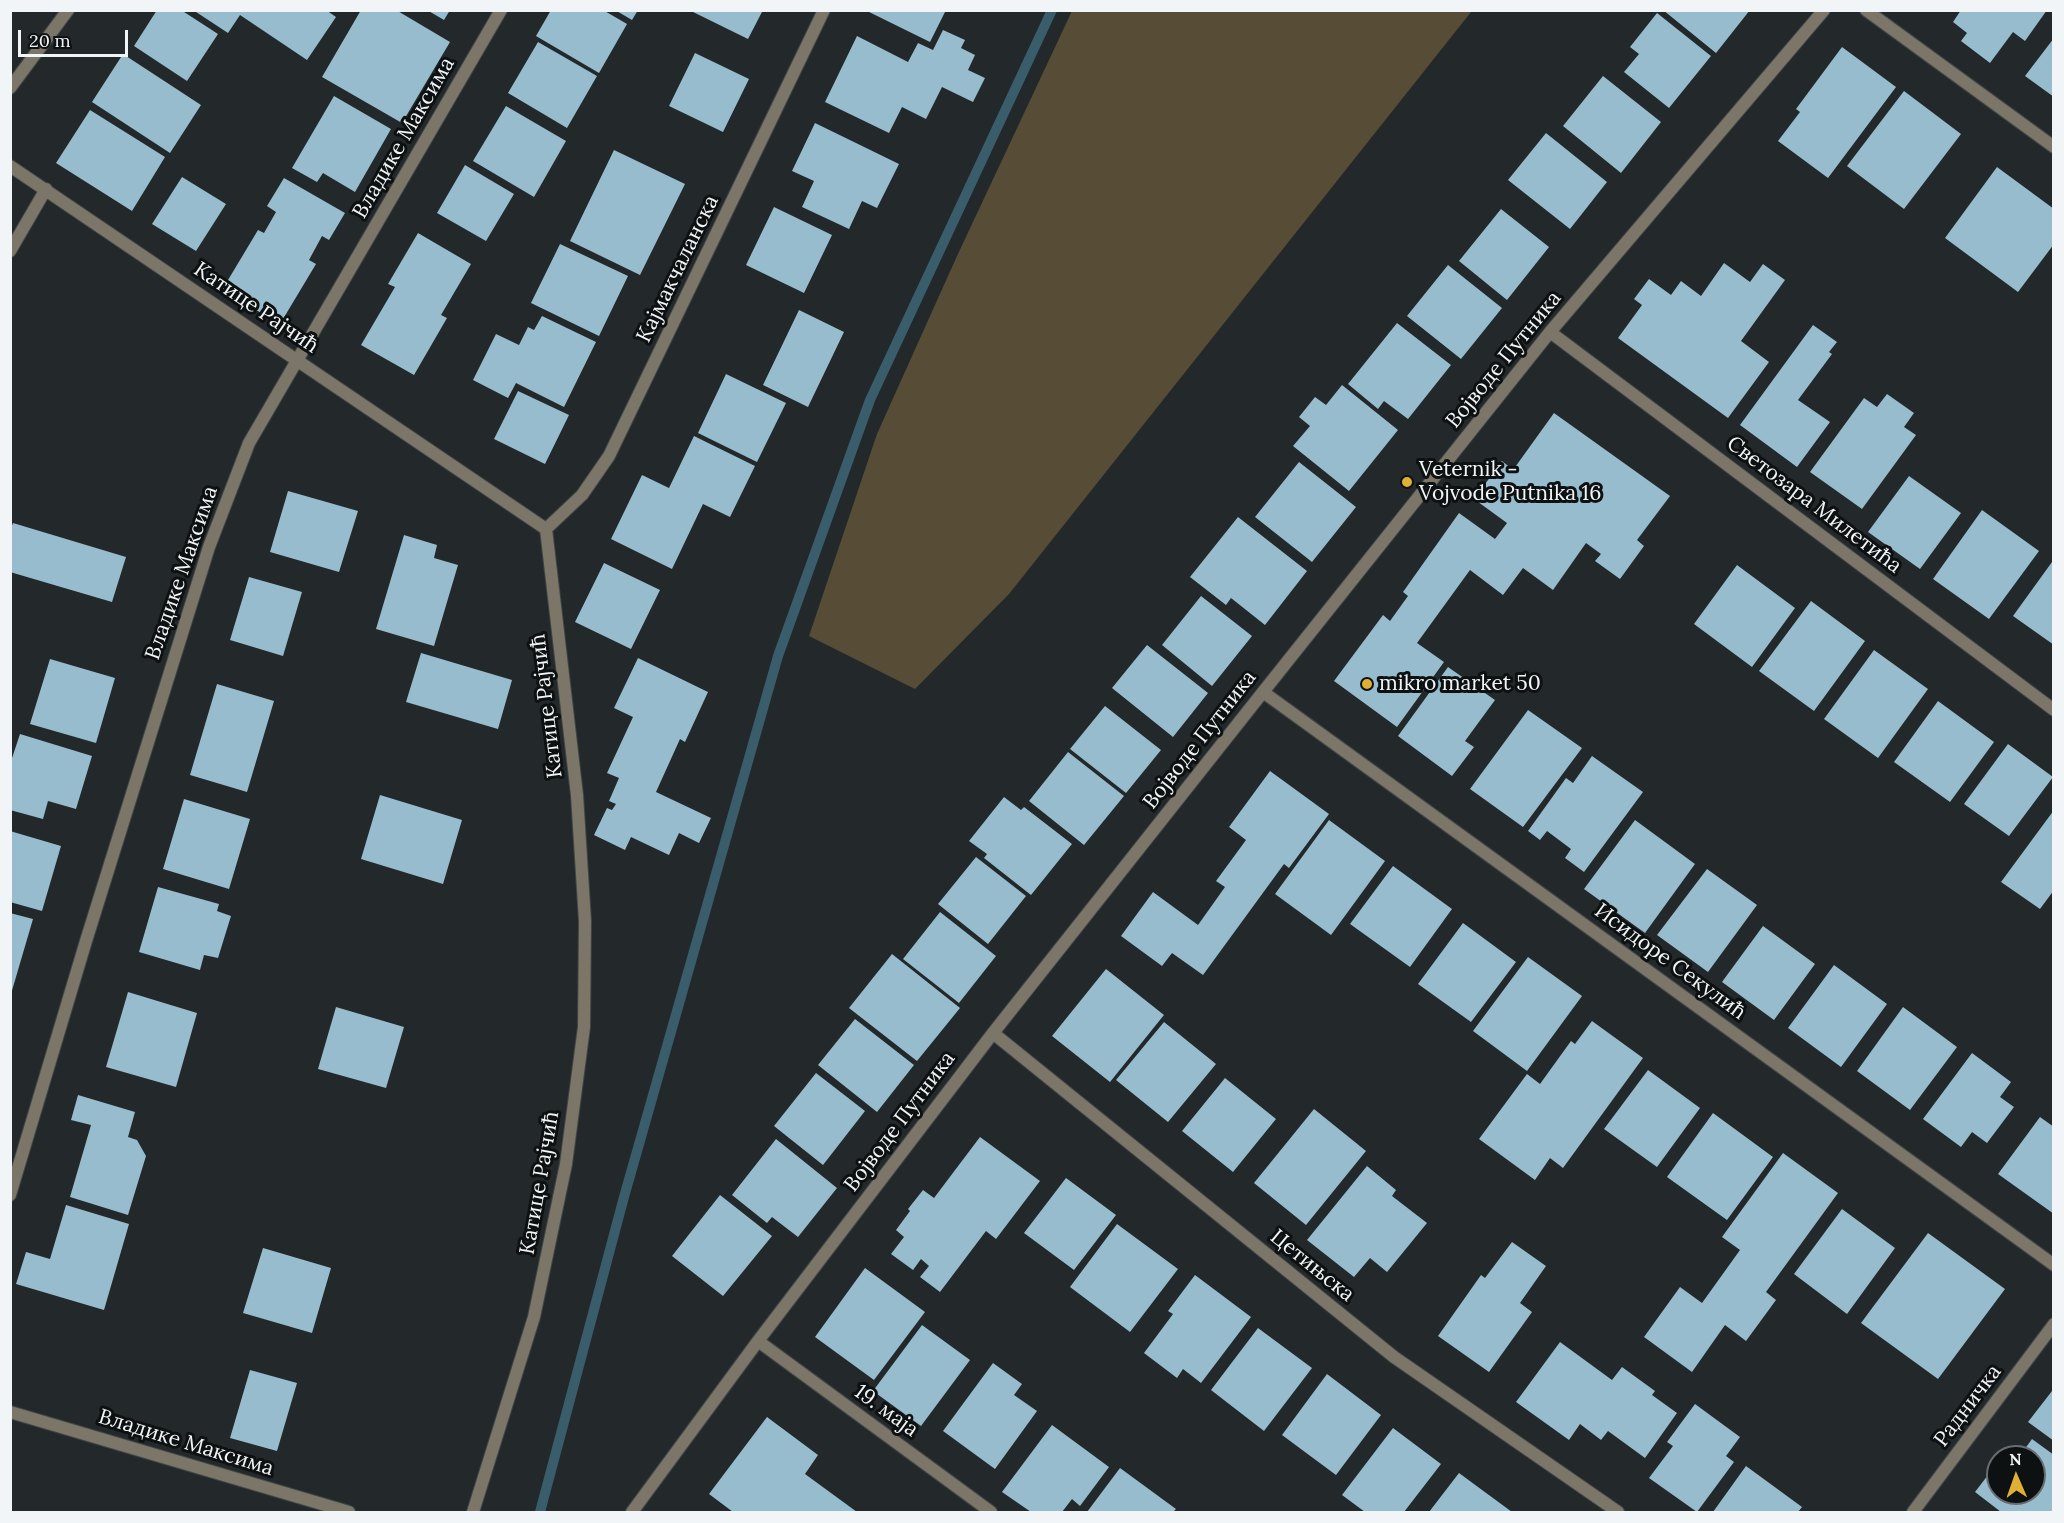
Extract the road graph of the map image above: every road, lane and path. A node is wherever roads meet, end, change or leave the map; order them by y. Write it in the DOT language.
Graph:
graph roads {
  1 [pos="68,10"];
  2 [pos="501,10"];
  3 [pos="824,10"];
  4 [pos="1824,10"];
  5 [pos="1866,10"];
  6 [pos="10,88"];
  7 [pos="2054,147"];
  8 [pos="10,166"];
  9 [pos="46,189"];
  10 [pos="10,251"];
  11 [pos="1550,332"];
  12 [pos="297,359"];
  13 [pos="546,529"];
  14 [pos="1263,692"];
  15 [pos="2054,710"];
  16 [pos="993,1033"];
  17 [pos="10,1195"];
  18 [pos="2054,1265"];
  19 [pos="2054,1323"];
  20 [pos="758,1341"];
  21 [pos="10,1412"];
  22 [pos="350,1512"];
  23 [pos="473,1512"];
  24 [pos="632,1512"];
  25 [pos="991,1512"];
  26 [pos="1618,1512"];
  27 [pos="1913,1512"];
  1 -- 6 [label="street"];
  2 -- 12 [label="street, Владике Максима"];
  3 -- 13 [label="street, Кајмакчаланска"];
  4 -- 11 [label="street, Војводе Путника"];
  5 -- 7 [label="street"];
  8 -- 9 [label="street, Катице Рајчић"];
  9 -- 10 [label="street"];
  9 -- 12 [label="street, Катице Рајчић"];
  11 -- 14 [label="street, Војводе Путника"];
  11 -- 15 [label="street, Светозара Милетића"];
  12 -- 13 [label="street, Катице Рајчић"];
  12 -- 17 [label="street, Владике Максима"];
  13 -- 23 [label="street, Катице Рајчић"];
  14 -- 16 [label="street, Војводе Путника"];
  14 -- 18 [label="street, Исидоре Секулић"];
  16 -- 20 [label="street, Војводе Путника"];
  16 -- 26 [label="street, Цетињска"];
  19 -- 27 [label="street, Радничка"];
  20 -- 24 [label="street, Војводе Путника"];
  20 -- 25 [label="street, 19. маја"];
  21 -- 22 [label="street, Владике Максима"];
}
